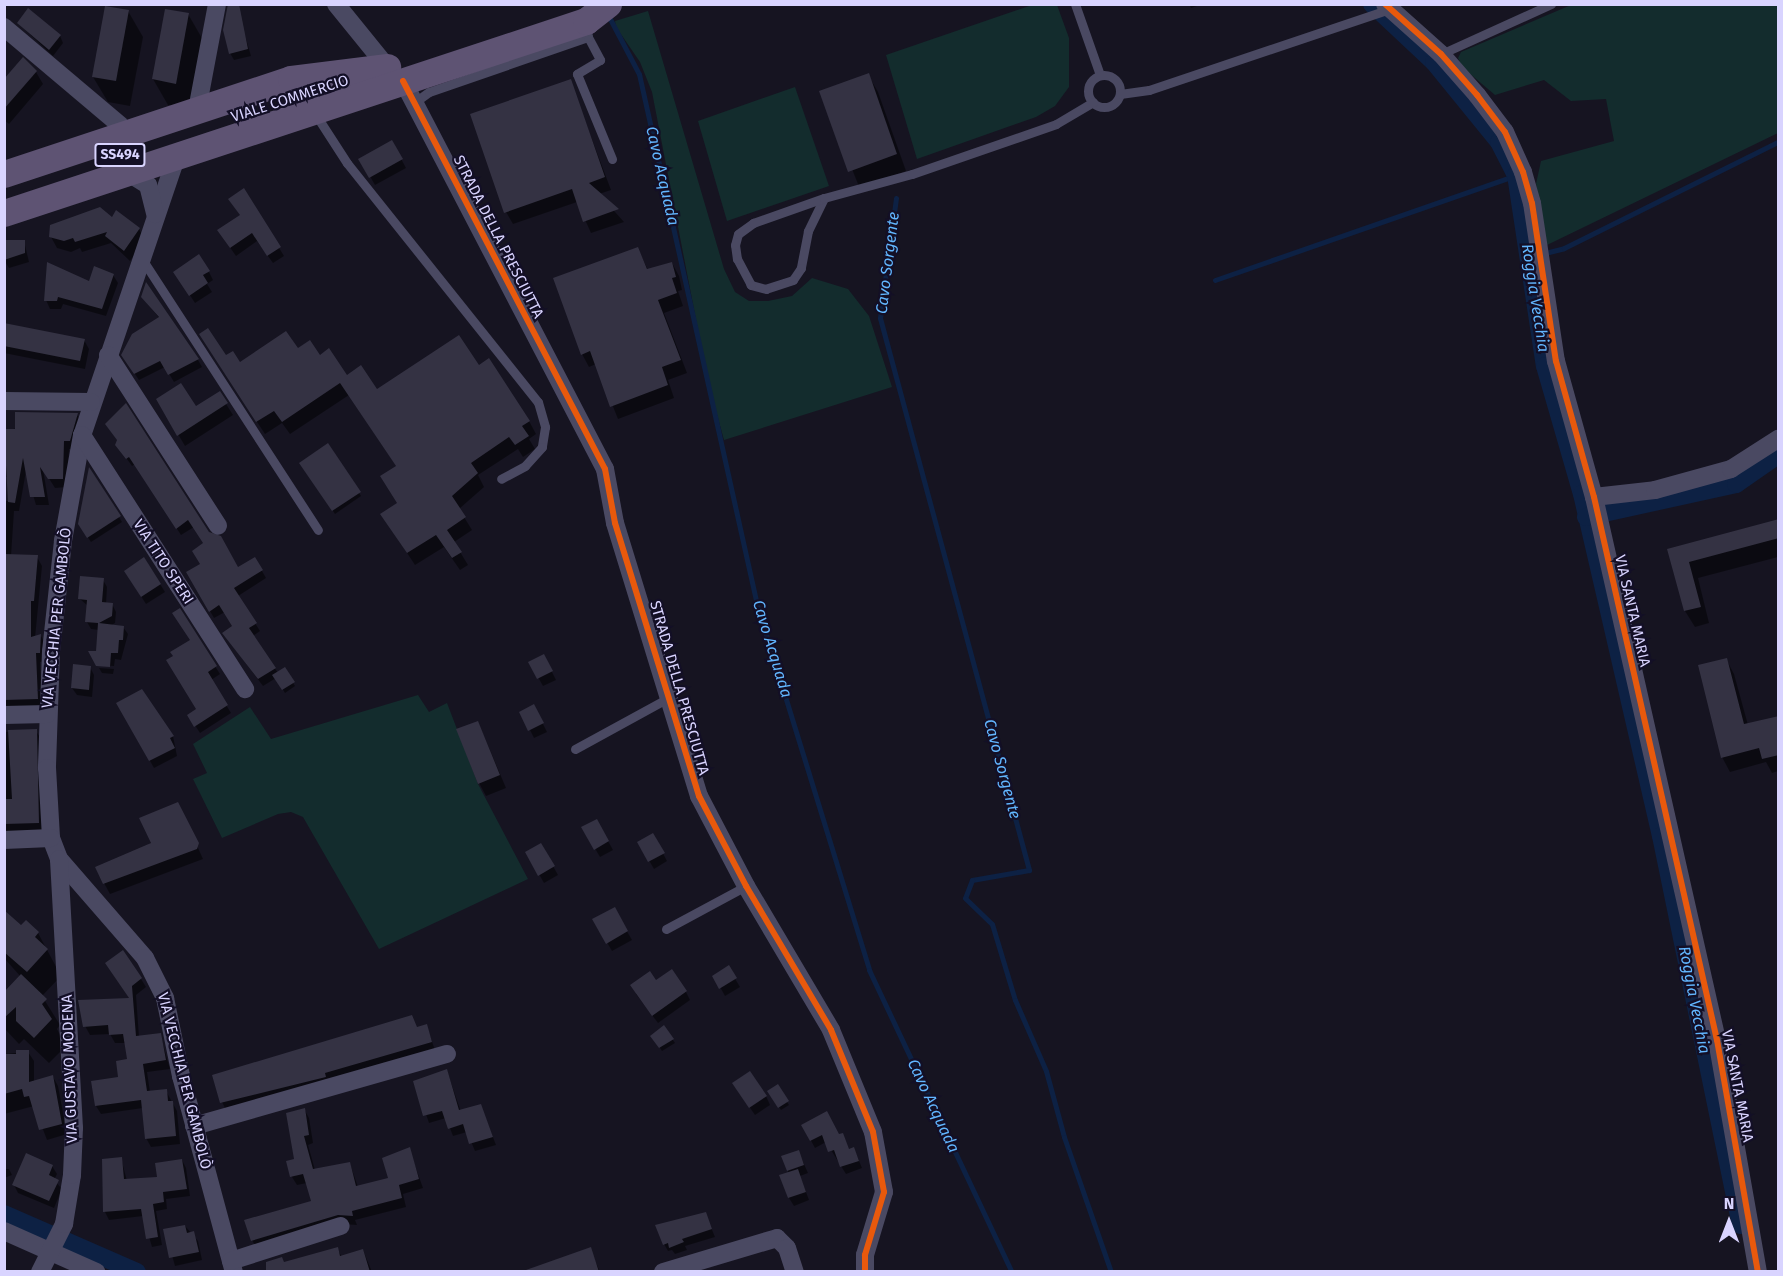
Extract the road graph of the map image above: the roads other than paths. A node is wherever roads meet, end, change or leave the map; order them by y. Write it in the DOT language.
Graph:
graph roads {
  1 [pos="217,4"];
  2 [pos="336,4"];
  3 [pos="1075,4"];
  4 [pos="1551,4"];
  5 [pos="1384,9"];
  6 [pos="590,17"];
  7 [pos="4,27"];
  8 [pos="1441,54"];
  9 [pos="1100,75"];
  10 [pos="402,83"];
  11 [pos="1120,94"];
  12 [pos="1093,102"];
  13 [pos="197,110"];
  14 [pos="314,111"];
  15 [pos="120,125"];
  16 [pos="177,155"];
  17 [pos="612,159"];
  18 [pos="128,172"];
  19 [pos="4,174"];
  20 [pos="4,194"];
  21 [pos="824,198"];
  22 [pos="4,213"];
  23 [pos="155,214"];
  24 [pos="140,257"];
  25 [pos="108,355"];
  26 [pos="4,401"];
  27 [pos="91,402"];
  28 [pos="82,435"];
  29 [pos="1779,439"];
  30 [pos="501,479"];
  31 [pos="1597,509"];
  32 [pos="218,526"];
  33 [pos="318,530"];
  34 [pos="245,689"];
  35 [pos="668,698"];
  36 [pos="47,714"];
  37 [pos="4,715"];
  38 [pos="575,749"];
  39 [pos="51,838"];
  40 [pos="4,840"];
  41 [pos="59,859"];
  42 [pos="746,886"];
  43 [pos="666,929"];
  44 [pos="447,1054"];
  45 [pos="194,1126"];
  46 [pos="341,1226"];
  47 [pos="4,1231"];
  48 [pos="52,1249"];
  49 [pos="233,1266"];
  50 [pos="40,1272"];
  51 [pos="96,1272"];
  52 [pos="663,1272"];
  53 [pos="795,1272"];
  54 [pos="865,1272"];
  55 [pos="1758,1272"];
  1 -- 13 [label="street"];
  2 -- 10 [label="street, STRADA DELLA PRESCIUTTA"];
  3 -- 9 [label="lane"];
  4 -- 8 [label="lane"];
  5 -- 8 [label="street, VIA SANTA MARIA"];
  5 -- 11 [label="lane"];
  6 -- 10 [label="main road, VIALE COMMERCIO / SS494"];
  6 -- 10 [label="lane"];
  6 -- 17 [label="lane"];
  7 -- 15 [label="street"];
  8 -- 31 [label="street, VIA SANTA MARIA"];
  9 -- 11 [label="lane"];
  9 -- 12 [label="lane"];
  10 -- 13 [label="main road"];
  10 -- 14 [label="main road"];
  10 -- 20 [label="main road, VIALE COMMERCIO / SS494"];
  10 -- 35 [label="street, STRADA DELLA PRESCIUTTA"];
  11 -- 12 [label="lane"];
  12 -- 21 [label="lane"];
  13 -- 19 [label="main road"];
  14 -- 16 [label="main road"];
  14 -- 30 [label="lane"];
  16 -- 18 [label="main road"];
  16 -- 23 [label="street, VIA VECCHIA PER GAMBOLÒ"];
  18 -- 22 [label="main road"];
  18 -- 23 [label="street"];
  21 -- 21 [label="lane"];
  23 -- 24 [label="street, VIA VECCHIA PER GAMBOLÒ"];
  24 -- 25 [label="street, VIA VECCHIA PER GAMBOLÒ"];
  24 -- 33 [label="lane"];
  25 -- 27 [label="street, VIA VECCHIA PER GAMBOLÒ"];
  25 -- 32 [label="street"];
  26 -- 27 [label="street"];
  27 -- 28 [label="street, VIA VECCHIA PER GAMBOLÒ"];
  28 -- 34 [label="street, VIA TITO SPERI"];
  28 -- 36 [label="street, VIA VECCHIA PER GAMBOLÒ"];
  29 -- 31 [label="street"];
  31 -- 55 [label="street, VIA SANTA MARIA"];
  35 -- 38 [label="lane"];
  35 -- 42 [label="street, STRADA DELLA PRESCIUTTA"];
  36 -- 37 [label="street"];
  36 -- 39 [label="street, VIA VECCHIA PER GAMBOLÒ"];
  39 -- 40 [label="street"];
  39 -- 41 [label="street, VIA VECCHIA PER GAMBOLÒ"];
  41 -- 45 [label="street, VIA VECCHIA PER GAMBOLÒ"];
  41 -- 48 [label="street, VIA GUSTAVO MODENA"];
  42 -- 43 [label="lane"];
  42 -- 54 [label="street, STRADA DELLA PRESCIUTTA"];
  44 -- 45 [label="street"];
  45 -- 49 [label="street, VIA VECCHIA PER GAMBOLÒ"];
  46 -- 49 [label="street"];
  47 -- 48 [label="street"];
  48 -- 50 [label="street, VIA GUSTAVO MODENA"];
  48 -- 51 [label="street"];
  52 -- 53 [label="street"];
}
